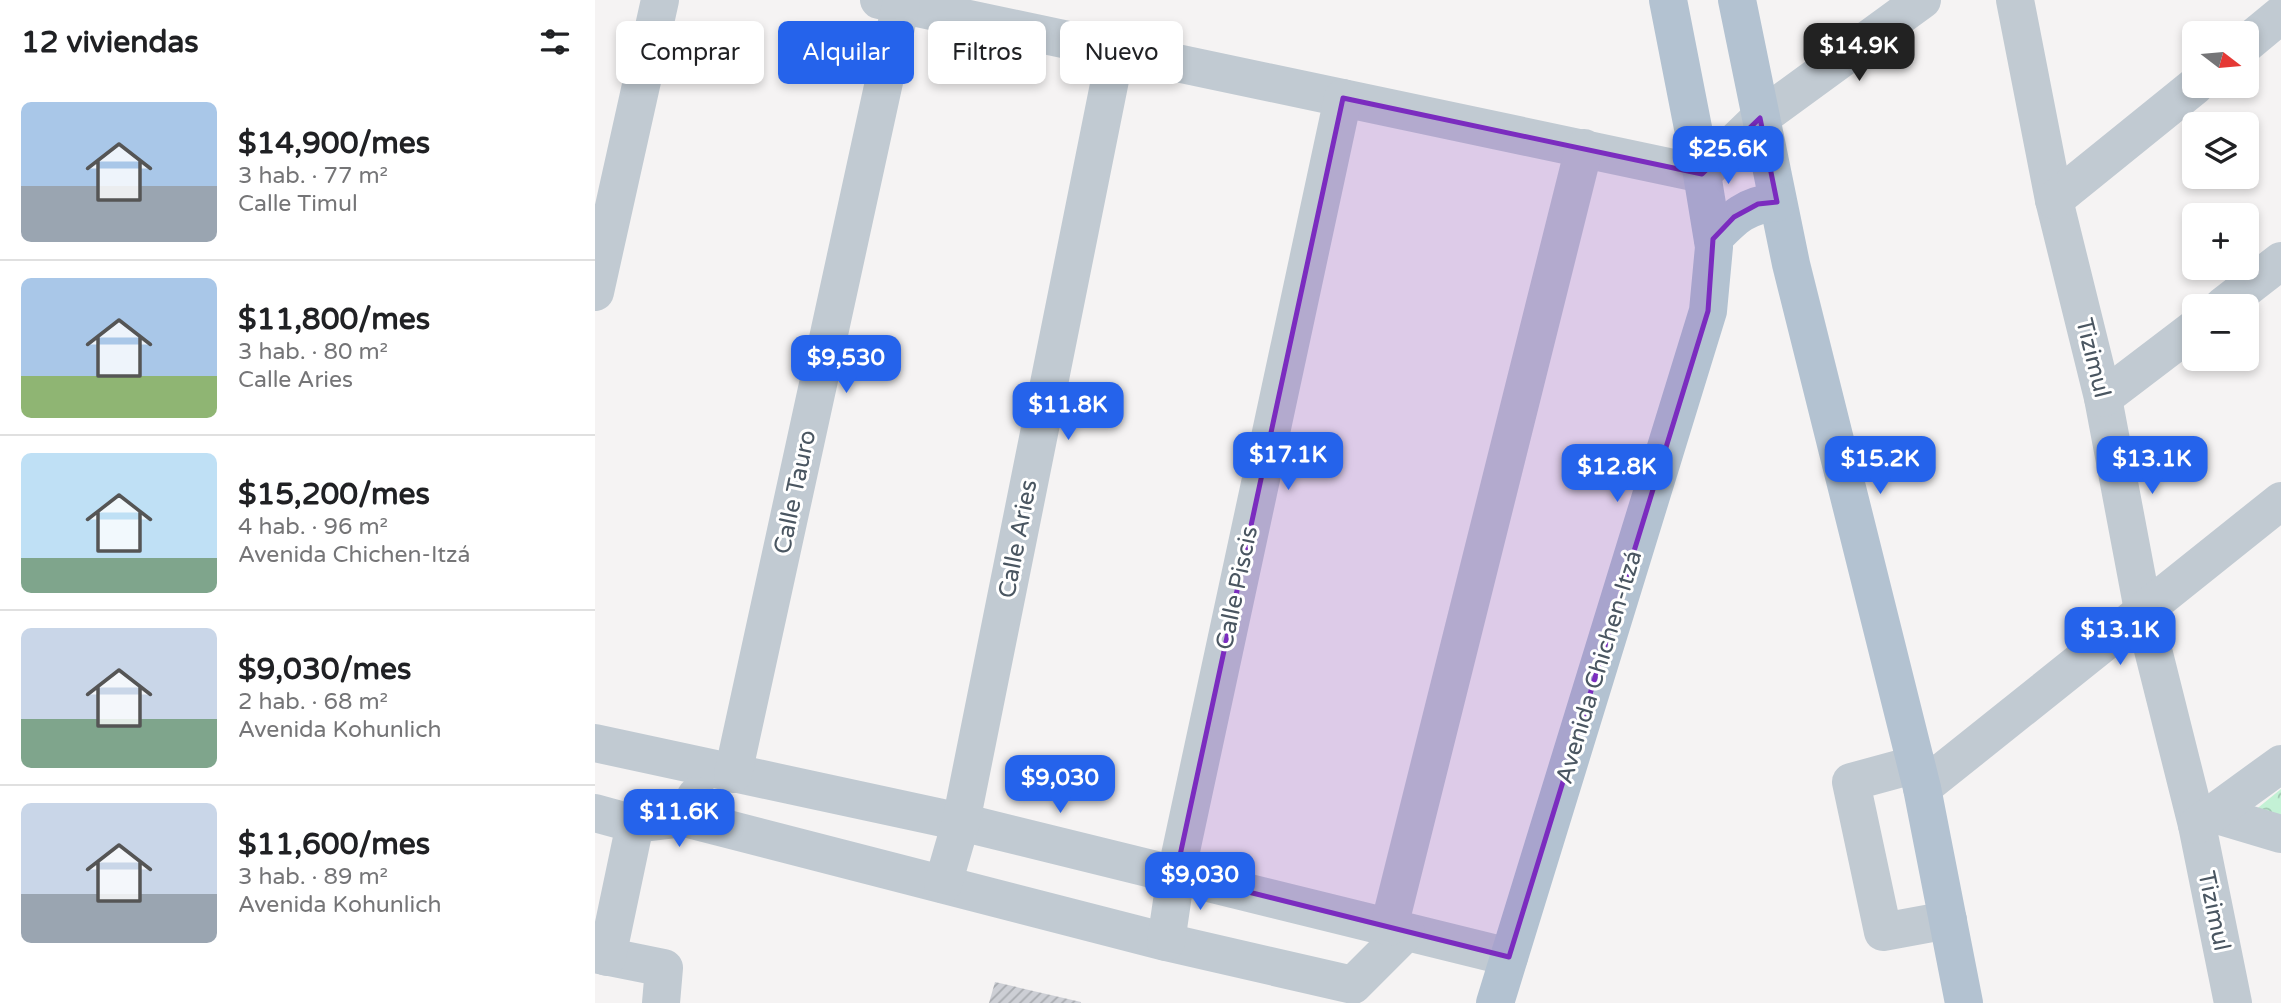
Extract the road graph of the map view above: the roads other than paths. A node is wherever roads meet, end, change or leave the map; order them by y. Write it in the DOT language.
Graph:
graph roads {
  1 [pos="660,0"];
  2 [pos="1668,0"];
  3 [pos="1737,0"];
  4 [pos="1922,0"];
  5 [pos="2015,0"];
  6 [pos="890,2"];
  7 [pos="2281,15"];
  8 [pos="2259,33"];
  9 [pos="1060,38"];
  10 [pos="1183,64"];
  11 [pos="1109,84"];
  12 [pos="2182,97"];
  13 [pos="1343,98"];
  14 [pos="1760,118"];
  15 [pos="1584,148"];
  16 [pos="1702,174"];
  17 [pos="2054,200"];
  18 [pos="1777,202"];
  19 [pos="1713,239"];
  20 [pos="2281,261"];
  21 [pos="595,292"];
  22 [pos="2238,294"];
  23 [pos="2182,338"];
  24 [pos="2103,398"];
  25 [pos="2281,501"];
  26 [pos="2143,610"];
  27 [pos="595,743"];
  28 [pos="2281,764"];
  29 [pos="722,771"];
  30 [pos="1919,776"];
  31 [pos="595,813"];
  32 [pos="685,818"];
  33 [pos="2205,820"];
  34 [pos="961,822"];
  35 [pos="635,824"];
  36 [pos="2281,834"];
  37 [pos="1176,874"];
  38 [pos="943,884"];
  39 [pos="1948,920"];
  40 [pos="1398,929"];
  41 [pos="1166,942"];
  42 [pos="601,955"];
  43 [pos="1509,957"];
  44 [pos="1356,994"];
  45 [pos="661,1003"];
  46 [pos="1495,1003"];
  47 [pos="1964,1003"];
  48 [pos="2233,1003"];
  1 -- 21 [label="street"];
  2 -- 16 [label="main road, Avenida Chichen-Itzá"];
  3 -- 14 [label="main road"];
  4 -- 14 [label="street"];
  5 -- 17 [label="street, Tizimul"];
  6 -- 9 [label="street"];
  6 -- 29 [label="street, Calle Tauro"];
  7 -- 8 [label="street"];
  10 -- 13 [label="street"];
  11 -- 34 [label="street, Calle Aries"];
  12 -- 17 [label="street"];
  13 -- 15 [label="street"];
  13 -- 37 [label="street, Calle Piscis"];
  14 -- 16 [label="street"];
  14 -- 18 [label="main road"];
  15 -- 16 [label="street"];
  15 -- 40 [label="street"];
  16 -- 19 [label="main road, Avenida Chichen-Itzá"];
  17 -- 24 [label="street, Tizimul"];
  18 -- 19 [label="main road"];
  18 -- 30 [label="main road"];
  19 -- 43 [label="main road, Avenida Chichen-Itzá"];
  20 -- 22 [label="street"];
  23 -- 24 [label="street"];
  24 -- 26 [label="street, Tizimul"];
  25 -- 26 [label="street"];
  26 -- 30 [label="street"];
  26 -- 33 [label="street, Tizimul"];
  27 -- 29 [label="street"];
  28 -- 33 [label="street"];
  29 -- 32 [label="street, Calle Tauro"];
  29 -- 34 [label="street"];
  30 -- 39 [label="main road"];
  30 -- 39 [label="street"];
  31 -- 35 [label="street"];
  32 -- 35 [label="street"];
  32 -- 38 [label="street"];
  33 -- 36 [label="street"];
  33 -- 48 [label="street, Tizimul"];
  34 -- 37 [label="street"];
  34 -- 38 [label="street, Calle Aries"];
  35 -- 42 [label="street"];
  37 -- 40 [label="street"];
  37 -- 41 [label="street, Calle Piscis"];
  38 -- 41 [label="street"];
  39 -- 47 [label="main road"];
  40 -- 43 [label="street"];
  40 -- 44 [label="street"];
  41 -- 44 [label="street"];
  42 -- 45 [label="street"];
  43 -- 46 [label="main road, Avenida Chichen-Itzá"];
}
